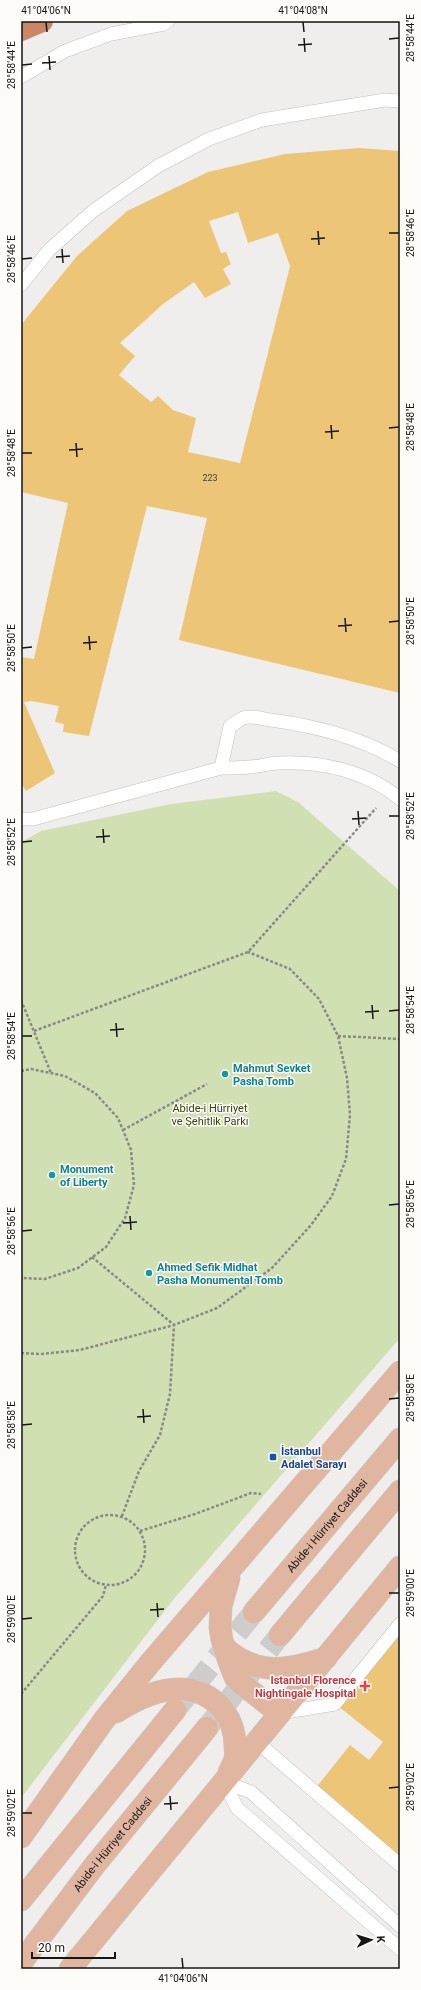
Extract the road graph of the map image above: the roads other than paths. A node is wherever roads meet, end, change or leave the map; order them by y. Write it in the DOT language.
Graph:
graph roads {
  1 [pos="42,21"];
  2 [pos="168,21"];
  3 [pos="21,30"];
  4 [pos="21,77"];
  5 [pos="400,100"];
  6 [pos="21,285"];
  7 [pos="400,761"];
  8 [pos="221,768"];
  9 [pos="395,795"];
  10 [pos="21,819"];
  11 [pos="400,1372"];
  12 [pos="400,1439"];
  13 [pos="400,1491"];
  14 [pos="400,1567"];
  15 [pos="232,1569"];
  16 [pos="254,1612"];
  17 [pos="400,1624"];
  18 [pos="280,1635"];
  19 [pos="226,1649"];
  20 [pos="326,1658"];
  21 [pos="175,1710"];
  22 [pos="279,1713"];
  23 [pos="104,1720"];
  24 [pos="207,1728"];
  25 [pos="257,1742"];
  26 [pos="224,1782"];
  27 [pos="21,1837"];
  28 [pos="400,1864"];
  29 [pos="21,1900"];
  30 [pos="400,1926"];
  31 [pos="400,1949"];
  32 [pos="21,1963"];
  33 [pos="70,1969"];
  1 -- 3 [label="highway"];
  2 -- 4 [label="lane"];
  5 -- 6 [label="lane"];
  7 -- 8 [label="lane"];
  8 -- 9 [label="lane"];
  8 -- 10 [label="lane"];
  11 -- 15 [label="main road"];
  12 -- 16 [label="main road, Abide-i Hürriyet Caddesi"];
  13 -- 18 [label="main road"];
  14 -- 20 [label="main road"];
  15 -- 19 [label="main road"];
  15 -- 23 [label="main road"];
  17 -- 22 [label="lane"];
  19 -- 20 [label="main road"];
  19 -- 22 [label="main road"];
  20 -- 22 [label="main road"];
  21 -- 29 [label="main road"];
  22 -- 25 [label="main road"];
  23 -- 26 [label="main road"];
  23 -- 27 [label="main road"];
  24 -- 32 [label="main road, Abide-i Hürriyet Caddesi"];
  25 -- 26 [label="main road"];
  25 -- 28 [label="lane"];
  26 -- 30 [label="lane"];
  26 -- 31 [label="lane"];
  26 -- 33 [label="main road"];
}
